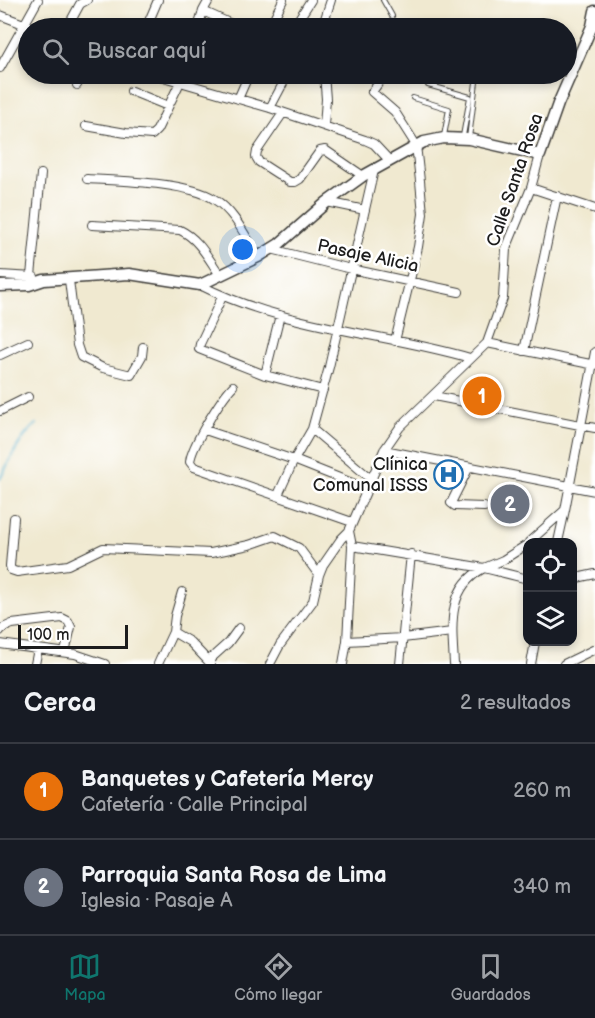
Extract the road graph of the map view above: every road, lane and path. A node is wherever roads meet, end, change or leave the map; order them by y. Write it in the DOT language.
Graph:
graph roads {
  1 [pos="38,0"];
  2 [pos="87,0"];
  3 [pos="159,0"];
  4 [pos="209,0"];
  5 [pos="283,0"];
  6 [pos="310,0"];
  7 [pos="332,0"];
  8 [pos="383,0"];
  9 [pos="203,11"];
  10 [pos="595,11"];
  11 [pos="0,15"];
  12 [pos="392,16"];
  13 [pos="28,18"];
  14 [pos="72,18"];
  15 [pos="151,18"];
  16 [pos="201,18"];
  17 [pos="218,18"];
  18 [pos="274,18"];
  19 [pos="299,18"];
  20 [pos="326,18"];
  21 [pos="18,22"];
  22 [pos="18,36"];
  23 [pos="577,60"];
  24 [pos="0,68"];
  25 [pos="180,84"];
  26 [pos="185,84"];
  27 [pos="245,84"];
  28 [pos="283,84"];
  29 [pos="327,84"];
  30 [pos="378,84"];
  31 [pos="475,84"];
  32 [pos="567,84"];
  33 [pos="428,85"];
  34 [pos="131,91"];
  35 [pos="413,98"];
  36 [pos="238,99"];
  37 [pos="168,106"];
  38 [pos="270,108"];
  39 [pos="283,113"];
  40 [pos="87,126"];
  41 [pos="324,126"];
  42 [pos="444,138"];
  43 [pos="466,139"];
  44 [pos="416,145"];
  45 [pos="540,155"];
  46 [pos="389,160"];
  47 [pos="374,170"];
  48 [pos="41,174"];
  49 [pos="363,176"];
  50 [pos="87,179"];
  51 [pos="531,188"];
  52 [pos="557,196"];
  53 [pos="327,202"];
  54 [pos="595,209"];
  55 [pos="365,210"];
  56 [pos="92,225"];
  57 [pos="271,249"];
  58 [pos="258,257"];
  59 [pos="351,269"];
  60 [pos="0,275"];
  61 [pos="220,275"];
  62 [pos="31,276"];
  63 [pos="44,280"];
  64 [pos="69,280"];
  65 [pos="410,280"];
  66 [pos="200,285"];
  67 [pos="0,286"];
  68 [pos="459,292"];
  69 [pos="222,297"];
  70 [pos="280,315"];
  71 [pos="336,329"];
  72 [pos="395,341"];
  73 [pos="28,342"];
  74 [pos="487,343"];
  75 [pos="143,347"];
  76 [pos="524,351"];
  77 [pos="595,352"];
  78 [pos="0,355"];
  79 [pos="470,358"];
  80 [pos="594,365"];
  81 [pos="265,375"];
  82 [pos="233,387"];
  83 [pos="323,390"];
  84 [pos="434,396"];
  85 [pos="28,398"];
  86 [pos="0,411"];
  87 [pos="580,425"];
  88 [pos="595,428"];
  89 [pos="312,429"];
  90 [pos="205,430"];
  91 [pos="384,450"];
  92 [pos="294,460"];
  93 [pos="469,467"];
  94 [pos="371,479"];
  95 [pos="570,487"];
  96 [pos="367,489"];
  97 [pos="595,491"];
  98 [pos="278,495"];
  99 [pos="484,507"];
  100 [pos="566,510"];
  101 [pos="14,518"];
  102 [pos="352,522"];
  103 [pos="349,531"];
  104 [pos="534,538"];
  105 [pos="559,538"];
  106 [pos="352,546"];
  107 [pos="523,547"];
  108 [pos="411,554"];
  109 [pos="484,568"];
  110 [pos="595,574"];
  111 [pos="319,575"];
  112 [pos="523,578"];
  113 [pos="577,578"];
  114 [pos="182,592"];
  115 [pos="239,628"];
  116 [pos="0,631"];
  117 [pos="173,632"];
  118 [pos="452,632"];
  119 [pos="403,638"];
  120 [pos="347,640"];
  121 [pos="0,644"];
  122 [pos="534,646"];
  123 [pos="38,649"];
  124 [pos="595,649"];
  125 [pos="65,652"];
  126 [pos="210,663"];
  127 [pos="35,664"];
  128 [pos="105,664"];
  129 [pos="158,664"];
  130 [pos="270,664"];
  131 [pos="344,664"];
  132 [pos="400,664"];
  133 [pos="454,664"];
  134 [pos="531,664"];
  135 [pos="564,664"];
  1 -- 13 [label="street"];
  2 -- 14 [label="street"];
  3 -- 15 [label="street"];
  4 -- 9 [label="street"];
  5 -- 18 [label="street"];
  6 -- 19 [label="street"];
  7 -- 20 [label="street"];
  8 -- 12 [label="lane"];
  9 -- 16 [label="street"];
  9 -- 17 [label="street"];
  10 -- 23 [label="street, Calle Santa Rosa"];
  11 -- 21 [label="street"];
  22 -- 24 [label="street"];
  25 -- 37 [label="street"];
  26 -- 36 [label="street"];
  27 -- 36 [label="street"];
  28 -- 38 [label="street"];
  29 -- 41 [label="street"];
  30 -- 44 [label="street"];
  31 -- 43 [label="lane"];
  32 -- 45 [label="street, Calle Santa Rosa"];
  33 -- 43 [label="lane"];
  34 -- 37 [label="street"];
  35 -- 42 [label="lane"];
  36 -- 38 [label="street"];
  37 -- 40 [label="street"];
  38 -- 39 [label="street"];
  39 -- 41 [label="street"];
  39 -- 49 [label="street"];
  41 -- 46 [label="street"];
  42 -- 43 [label="street"];
  42 -- 44 [label="street"];
  43 -- 45 [label="street"];
  44 -- 46 [label="street"];
  44 -- 65 [label="street"];
  45 -- 51 [label="street, Calle Santa Rosa"];
  46 -- 47 [label="street"];
  47 -- 49 [label="street"];
  47 -- 55 [label="street"];
  48 -- 62 [label="street"];
  49 -- 53 [label="street"];
  50 -- 58 [label="street"];
  51 -- 52 [label="street"];
  51 -- 74 [label="street, Calle Santa Rosa"];
  52 -- 54 [label="street"];
  52 -- 76 [label="street"];
  53 -- 55 [label="street"];
  53 -- 57 [label="street"];
  55 -- 59 [label="street"];
  56 -- 61 [label="street"];
  57 -- 58 [label="street"];
  57 -- 59 [label="street, Pasaje Alicia"];
  58 -- 61 [label="street"];
  59 -- 65 [label="street, Pasaje Alicia"];
  59 -- 71 [label="street"];
  60 -- 62 [label="street"];
  61 -- 66 [label="street"];
  62 -- 63 [label="street"];
  63 -- 64 [label="street"];
  63 -- 67 [label="street"];
  64 -- 66 [label="street"];
  64 -- 75 [label="street"];
  65 -- 68 [label="street, Pasaje Alicia"];
  65 -- 72 [label="street"];
  66 -- 69 [label="street"];
  69 -- 70 [label="street"];
  69 -- 81 [label="street"];
  70 -- 71 [label="street"];
  70 -- 81 [label="street"];
  71 -- 72 [label="street"];
  71 -- 83 [label="street"];
  72 -- 79 [label="street"];
  73 -- 78 [label="street"];
  74 -- 76 [label="street"];
  74 -- 79 [label="street, Calle Santa Rosa"];
  76 -- 80 [label="street"];
  77 -- 80 [label="street"];
  79 -- 84 [label="street, Calle Santa Rosa"];
  80 -- 87 [label="street"];
  81 -- 83 [label="street"];
  82 -- 90 [label="street"];
  83 -- 89 [label="street"];
  84 -- 87 [label="street"];
  84 -- 91 [label="street, Calle Santa Rosa"];
  85 -- 86 [label="street"];
  87 -- 88 [label="street"];
  87 -- 95 [label="street"];
  89 -- 92 [label="street"];
  89 -- 94 [label="street"];
  90 -- 92 [label="street"];
  90 -- 98 [label="street"];
  91 -- 93 [label="street"];
  91 -- 94 [label="street, Calle Santa Rosa"];
  92 -- 96 [label="street"];
  92 -- 98 [label="street"];
  93 -- 95 [label="street"];
  93 -- 99 [label="street"];
  94 -- 96 [label="street, Calle Santa Rosa"];
  95 -- 97 [label="street"];
  95 -- 100 [label="street"];
  96 -- 102 [label="street, Calle Santa Rosa"];
  98 -- 102 [label="street"];
  100 -- 104 [label="street"];
  100 -- 105 [label="street"];
  101 -- 111 [label="street"];
  102 -- 103 [label="street, Calle Santa Rosa"];
  103 -- 106 [label="street"];
  103 -- 111 [label="street"];
  106 -- 108 [label="street"];
  106 -- 120 [label="street"];
  107 -- 109 [label="street"];
  108 -- 109 [label="street"];
  108 -- 119 [label="street"];
  109 -- 112 [label="street"];
  109 -- 118 [label="street"];
  110 -- 113 [label="street"];
  111 -- 130 [label="street"];
  114 -- 117 [label="street"];
  115 -- 126 [label="street"];
  116 -- 125 [label="street"];
  117 -- 126 [label="street"];
  117 -- 129 [label="street"];
  118 -- 119 [label="street"];
  118 -- 133 [label="street"];
  119 -- 120 [label="street"];
  119 -- 132 [label="street"];
  120 -- 131 [label="street"];
  121 -- 123 [label="street"];
  122 -- 134 [label="street"];
  123 -- 125 [label="street"];
  123 -- 127 [label="street"];
  124 -- 135 [label="street"];
  125 -- 128 [label="street"];
}
